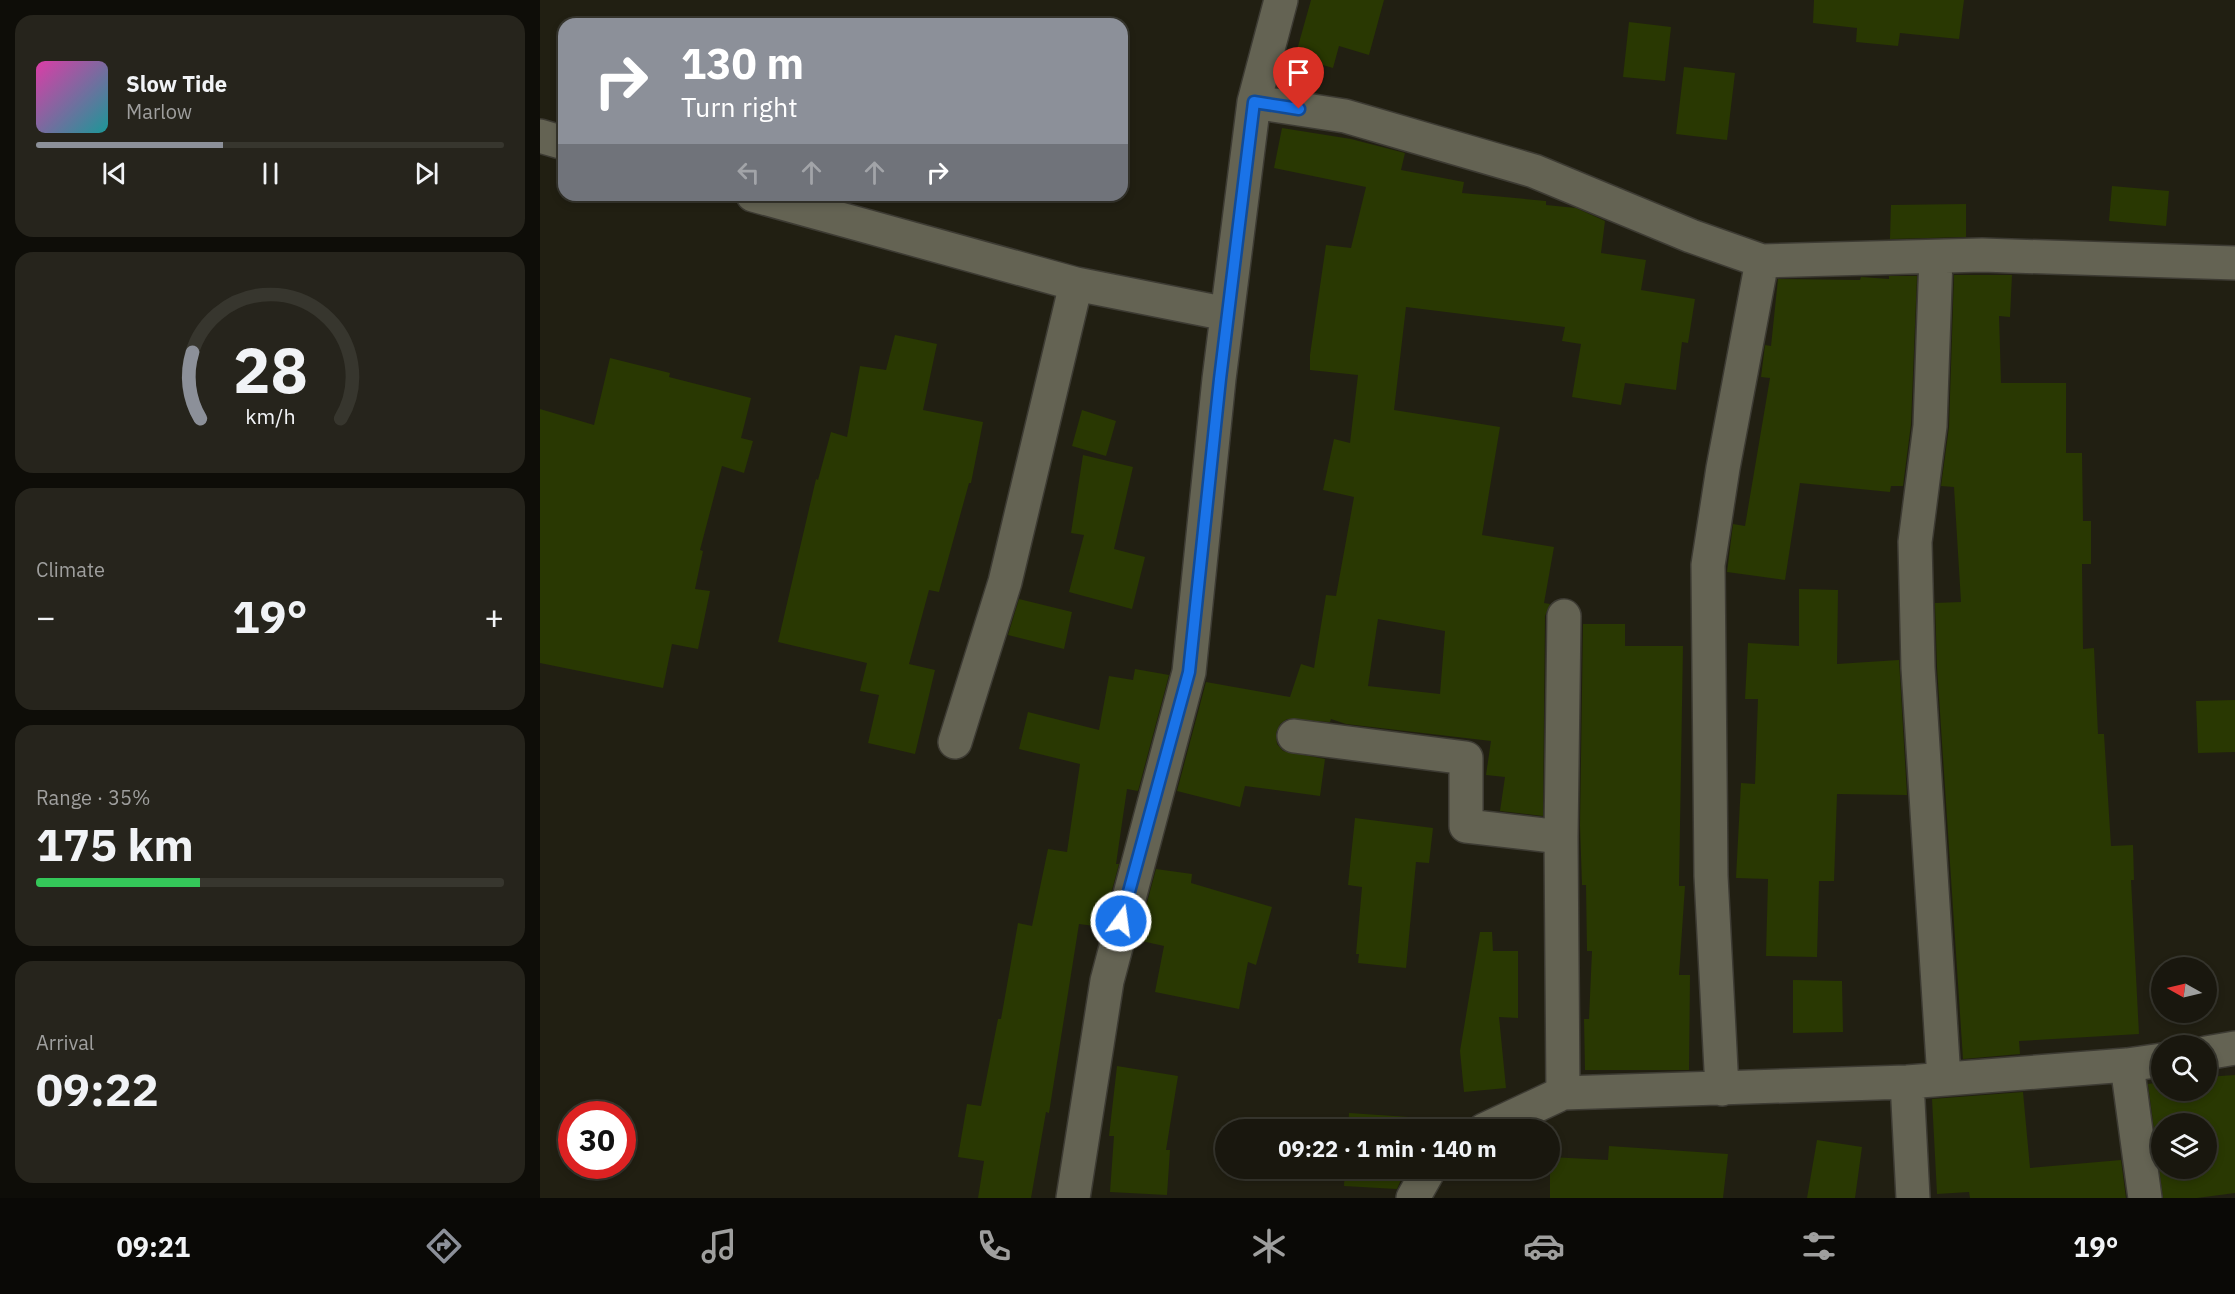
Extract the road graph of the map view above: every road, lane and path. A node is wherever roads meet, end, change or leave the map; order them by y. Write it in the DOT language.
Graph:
graph roads {
  1 [pos="1281,0"];
  2 [pos="1254,102"];
  3 [pos="540,136"];
  4 [pos="558,141"];
  5 [pos="775,201"];
  6 [pos="1936,257"];
  7 [pos="1762,261"];
  8 [pos="2235,263"];
  9 [pos="1076,284"];
  10 [pos="1227,314"];
  11 [pos="1564,616"];
  12 [pos="1294,736"];
  13 [pos="955,742"];
  14 [pos="1562,837"];
  15 [pos="2235,1048"];
  16 [pos="2217,1051"];
  17 [pos="2151,1062"];
  18 [pos="2127,1065"];
  19 [pos="1944,1079"];
  20 [pos="1907,1082"];
  21 [pos="1722,1089"];
  22 [pos="1563,1093"];
  23 [pos="1507,1119"];
  24 [pos="1424,1179"];
  25 [pos="1073,1198"];
  26 [pos="1413,1198"];
  27 [pos="1913,1198"];
  28 [pos="2145,1198"];
  1 -- 2 [label="street"];
  2 -- 7 [label="street"];
  2 -- 10 [label="street"];
  3 -- 4 [label="street"];
  5 -- 9 [label="street"];
  6 -- 7 [label="street"];
  6 -- 8 [label="street"];
  6 -- 19 [label="street"];
  7 -- 21 [label="street"];
  9 -- 10 [label="street"];
  9 -- 13 [label="street"];
  10 -- 25 [label="street"];
  11 -- 14 [label="street"];
  12 -- 14 [label="street"];
  14 -- 22 [label="street"];
  15 -- 16 [label="street"];
  17 -- 18 [label="street"];
  18 -- 19 [label="street"];
  18 -- 28 [label="street"];
  19 -- 20 [label="street"];
  20 -- 21 [label="street"];
  20 -- 27 [label="street"];
  21 -- 22 [label="street"];
  22 -- 23 [label="street"];
  24 -- 26 [label="street"];
}
